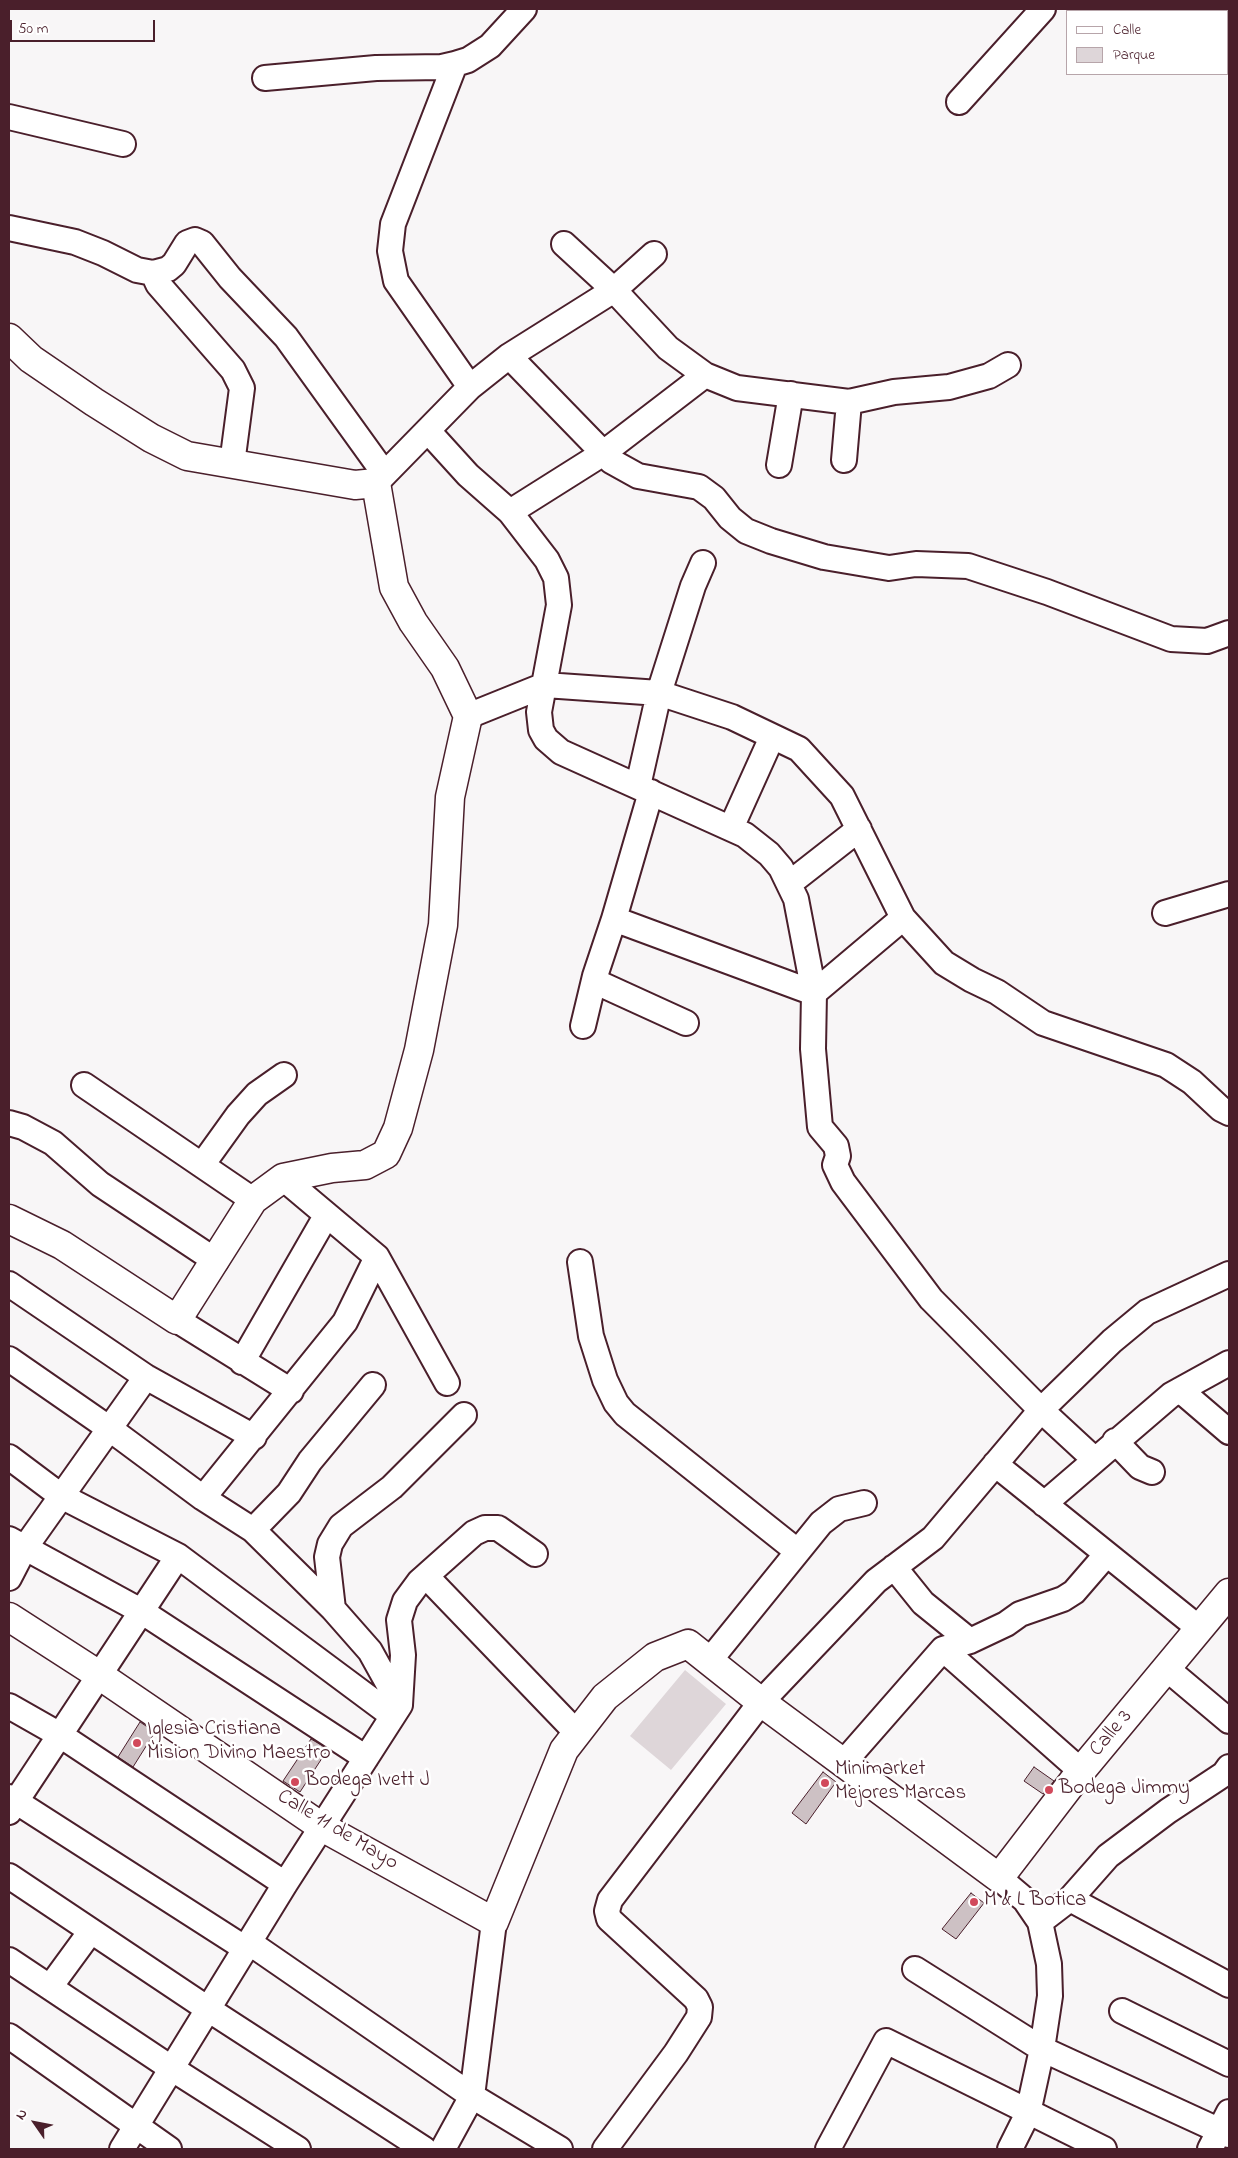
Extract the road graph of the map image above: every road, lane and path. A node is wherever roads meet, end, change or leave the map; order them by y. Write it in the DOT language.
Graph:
graph roads {
  1 [pos="524,9"];
  2 [pos="1043,9"];
  3 [pos="455,64"];
  4 [pos="266,78"];
  5 [pos="959,102"];
  6 [pos="9,117"];
  7 [pos="123,144"];
  8 [pos="9,228"];
  9 [pos="564,244"];
  10 [pos="654,254"];
  11 [pos="153,274"];
  12 [pos="614,290"];
  13 [pos="9,338"];
  14 [pos="509,356"];
  15 [pos="1008,366"];
  16 [pos="706,375"];
  17 [pos="470,387"];
  18 [pos="791,394"];
  19 [pos="849,402"];
  20 [pos="428,431"];
  21 [pos="602,454"];
  22 [pos="844,460"];
  23 [pos="232,464"];
  24 [pos="779,465"];
  25 [pos="380,478"];
  26 [pos="510,512"];
  27 [pos="703,563"];
  28 [pos="1229,633"];
  29 [pos="545,685"];
  30 [pos="659,692"];
  31 [pos="468,716"];
  32 [pos="772,736"];
  33 [pos="644,789"];
  34 [pos="731,828"];
  35 [pos="859,829"];
  36 [pos="790,883"];
  37 [pos="1229,894"];
  38 [pos="1164,913"];
  39 [pos="903,918"];
  40 [pos="614,919"];
  41 [pos="594,981"];
  42 [pos="814,993"];
  43 [pos="686,1023"];
  44 [pos="583,1026"];
  45 [pos="284,1075"];
  46 [pos="84,1085"];
  47 [pos="1229,1113"];
  48 [pos="9,1123"];
  49 [pos="202,1165"];
  50 [pos="283,1178"];
  51 [pos="253,1200"];
  52 [pos="326,1216"];
  53 [pos="9,1219"];
  54 [pos="377,1257"];
  55 [pos="216,1261"];
  56 [pos="580,1262"];
  57 [pos="1229,1274"];
  58 [pos="9,1284"];
  59 [pos="177,1320"];
  60 [pos="9,1359"];
  61 [pos="242,1362"];
  62 [pos="1229,1363"];
  63 [pos="146,1377"];
  64 [pos="447,1384"];
  65 [pos="373,1385"];
  66 [pos="1180,1390"];
  67 [pos="292,1391"];
  68 [pos="1041,1410"];
  69 [pos="464,1415"];
  70 [pos="110,1429"];
  71 [pos="1229,1432"];
  72 [pos="254,1437"];
  73 [pos="1115,1441"];
  74 [pos="9,1457"];
  75 [pos="1094,1459"];
  76 [pos="996,1464"];
  77 [pos="1152,1472"];
  78 [pos="61,1496"];
  79 [pos="203,1498"];
  80 [pos="864,1504"];
  81 [pos="1044,1504"];
  82 [pos="253,1530"];
  83 [pos="16,1544"];
  84 [pos="797,1551"];
  85 [pos="535,1554"];
  86 [pos="1106,1555"];
  87 [pos="178,1556"];
  88 [pos="894,1567"];
  89 [pos="426,1576"];
  90 [pos="9,1578"];
  91 [pos="1229,1593"];
  92 [pos="333,1609"];
  93 [pos="141,1611"];
  94 [pos="9,1617"];
  95 [pos="1200,1629"];
  96 [pos="970,1641"];
  97 [pos="943,1649"];
  98 [pos="710,1660"];
  99 [pos="1166,1668"];
  100 [pos="99,1675"];
  101 [pos="761,1702"];
  102 [pos="9,1706"];
  103 [pos="397,1710"];
  104 [pos="1227,1714"];
  105 [pos="577,1733"];
  106 [pos="60,1735"];
  107 [pos="366,1758"];
  108 [pos="844,1762"];
  109 [pos="1229,1767"];
  110 [pos="1081,1771"];
  111 [pos="11,1803"];
  112 [pos="322,1827"];
  113 [pos="9,1876"];
  114 [pos="999,1878"];
  115 [pos="285,1884"];
  116 [pos="1070,1899"];
  117 [pos="494,1922"];
  118 [pos="1040,1922"];
  119 [pos="91,1931"];
  120 [pos="248,1946"];
  121 [pos="9,1960"];
  122 [pos="915,1969"];
  123 [pos="1229,1985"];
  124 [pos="50,1987"];
  125 [pos="208,2010"];
  126 [pos="1122,2011"];
  127 [pos="9,2036"];
  128 [pos="1042,2049"];
  129 [pos="1229,2064"];
  130 [pos="170,2068"];
  131 [pos="472,2096"];
  132 [pos="1028,2113"];
  133 [pos="134,2127"];
  134 [pos="1222,2131"];
  135 [pos="122,2149"];
  136 [pos="169,2149"];
  137 [pos="298,2149"];
  138 [pos="424,2149"];
  139 [pos="443,2149"];
  140 [pos="560,2149"];
  141 [pos="605,2149"];
  142 [pos="828,2149"];
  143 [pos="1010,2149"];
  144 [pos="1104,2149"];
  1 -- 3 [label="street"];
  2 -- 5 [label="street"];
  3 -- 4 [label="street"];
  3 -- 17 [label="street"];
  6 -- 7 [label="street"];
  8 -- 11 [label="street"];
  9 -- 12 [label="street"];
  10 -- 12 [label="street"];
  11 -- 23 [label="street"];
  11 -- 25 [label="street"];
  12 -- 14 [label="street"];
  12 -- 16 [label="street"];
  13 -- 23 [label="street"];
  14 -- 17 [label="street"];
  14 -- 21 [label="street"];
  15 -- 19 [label="street"];
  16 -- 18 [label="street"];
  16 -- 21 [label="street"];
  17 -- 20 [label="street"];
  18 -- 19 [label="street"];
  18 -- 24 [label="street"];
  19 -- 22 [label="street"];
  20 -- 25 [label="street"];
  20 -- 26 [label="street"];
  21 -- 26 [label="street"];
  21 -- 28 [label="street"];
  23 -- 25 [label="street"];
  25 -- 31 [label="street"];
  26 -- 29 [label="street"];
  27 -- 30 [label="street"];
  29 -- 30 [label="street"];
  29 -- 31 [label="street"];
  29 -- 33 [label="street"];
  30 -- 32 [label="street"];
  30 -- 33 [label="street"];
  31 -- 50 [label="street"];
  32 -- 34 [label="street"];
  32 -- 35 [label="street"];
  33 -- 34 [label="street"];
  33 -- 40 [label="street"];
  34 -- 36 [label="street"];
  35 -- 36 [label="street"];
  35 -- 39 [label="street"];
  36 -- 42 [label="street"];
  37 -- 38 [label="street"];
  39 -- 42 [label="street"];
  39 -- 47 [label="street"];
  40 -- 41 [label="street"];
  40 -- 42 [label="street"];
  41 -- 43 [label="street"];
  41 -- 44 [label="street"];
  42 -- 68 [label="street"];
  45 -- 49 [label="street"];
  46 -- 49 [label="street"];
  48 -- 55 [label="street"];
  49 -- 51 [label="street"];
  50 -- 51 [label="street"];
  50 -- 52 [label="street"];
  51 -- 55 [label="street"];
  52 -- 54 [label="street"];
  52 -- 61 [label="street"];
  53 -- 59 [label="street"];
  54 -- 64 [label="street"];
  54 -- 67 [label="street"];
  55 -- 59 [label="street"];
  56 -- 84 [label="street"];
  57 -- 68 [label="street"];
  58 -- 63 [label="street"];
  59 -- 61 [label="street"];
  60 -- 70 [label="street"];
  61 -- 67 [label="street"];
  62 -- 66 [label="street"];
  63 -- 70 [label="street"];
  63 -- 72 [label="street"];
  65 -- 82 [label="street"];
  66 -- 71 [label="street"];
  66 -- 73 [label="street"];
  67 -- 72 [label="street"];
  68 -- 75 [label="street"];
  68 -- 76 [label="street"];
  69 -- 92 [label="street"];
  70 -- 78 [label="street"];
  70 -- 79 [label="street"];
  72 -- 79 [label="street"];
  73 -- 75 [label="street"];
  73 -- 77 [label="street"];
  74 -- 78 [label="street"];
  75 -- 81 [label="street"];
  76 -- 81 [label="street"];
  76 -- 88 [label="street"];
  78 -- 83 [label="street"];
  78 -- 87 [label="street"];
  79 -- 82 [label="street"];
  80 -- 84 [label="street"];
  81 -- 86 [label="street"];
  82 -- 92 [label="street"];
  83 -- 90 [label="street"];
  83 -- 93 [label="street"];
  84 -- 98 [label="street"];
  85 -- 89 [label="street"];
  86 -- 95 [label="street"];
  86 -- 96 [label="street"];
  87 -- 93 [label="street"];
  87 -- 103 [label="street"];
  88 -- 96 [label="street"];
  88 -- 101 [label="street"];
  89 -- 103 [label="street"];
  89 -- 105 [label="street"];
  91 -- 95 [label="street, Calle 3"];
  92 -- 103 [label="street"];
  93 -- 100 [label="street"];
  93 -- 107 [label="street"];
  94 -- 100 [label="street, Calle 11 de Mayo"];
  95 -- 99 [label="street, Calle 3"];
  96 -- 97 [label="street"];
  97 -- 108 [label="street"];
  97 -- 110 [label="street"];
  98 -- 101 [label="street"];
  98 -- 105 [label="street"];
  99 -- 104 [label="street"];
  99 -- 110 [label="street, Calle 3"];
  100 -- 106 [label="street"];
  100 -- 112 [label="street, Calle 11 de Mayo"];
  101 -- 108 [label="street"];
  101 -- 141 [label="street"];
  102 -- 106 [label="street"];
  103 -- 107 [label="street"];
  105 -- 117 [label="street"];
  106 -- 111 [label="street"];
  106 -- 115 [label="street"];
  107 -- 112 [label="street"];
  108 -- 114 [label="street"];
  109 -- 116 [label="street"];
  110 -- 114 [label="street, Calle 3"];
  111 -- 120 [label="street"];
  112 -- 115 [label="street"];
  112 -- 117 [label="street, Calle 11 de Mayo"];
  113 -- 119 [label="street"];
  114 -- 118 [label="street"];
  115 -- 120 [label="street"];
  116 -- 118 [label="street"];
  116 -- 123 [label="street"];
  117 -- 131 [label="street"];
  118 -- 128 [label="street"];
  119 -- 124 [label="street"];
  119 -- 125 [label="street"];
  120 -- 125 [label="street"];
  120 -- 131 [label="street"];
  121 -- 124 [label="street"];
  122 -- 128 [label="street"];
  124 -- 130 [label="street"];
  125 -- 130 [label="street"];
  125 -- 138 [label="street"];
  126 -- 129 [label="street"];
  127 -- 133 [label="street"];
  128 -- 132 [label="street"];
  128 -- 134 [label="street"];
  130 -- 133 [label="street"];
  130 -- 137 [label="street"];
  131 -- 139 [label="street"];
  131 -- 140 [label="street"];
  132 -- 142 [label="street"];
  132 -- 143 [label="street"];
  132 -- 144 [label="street"];
  133 -- 135 [label="street"];
  133 -- 136 [label="street"];
}
